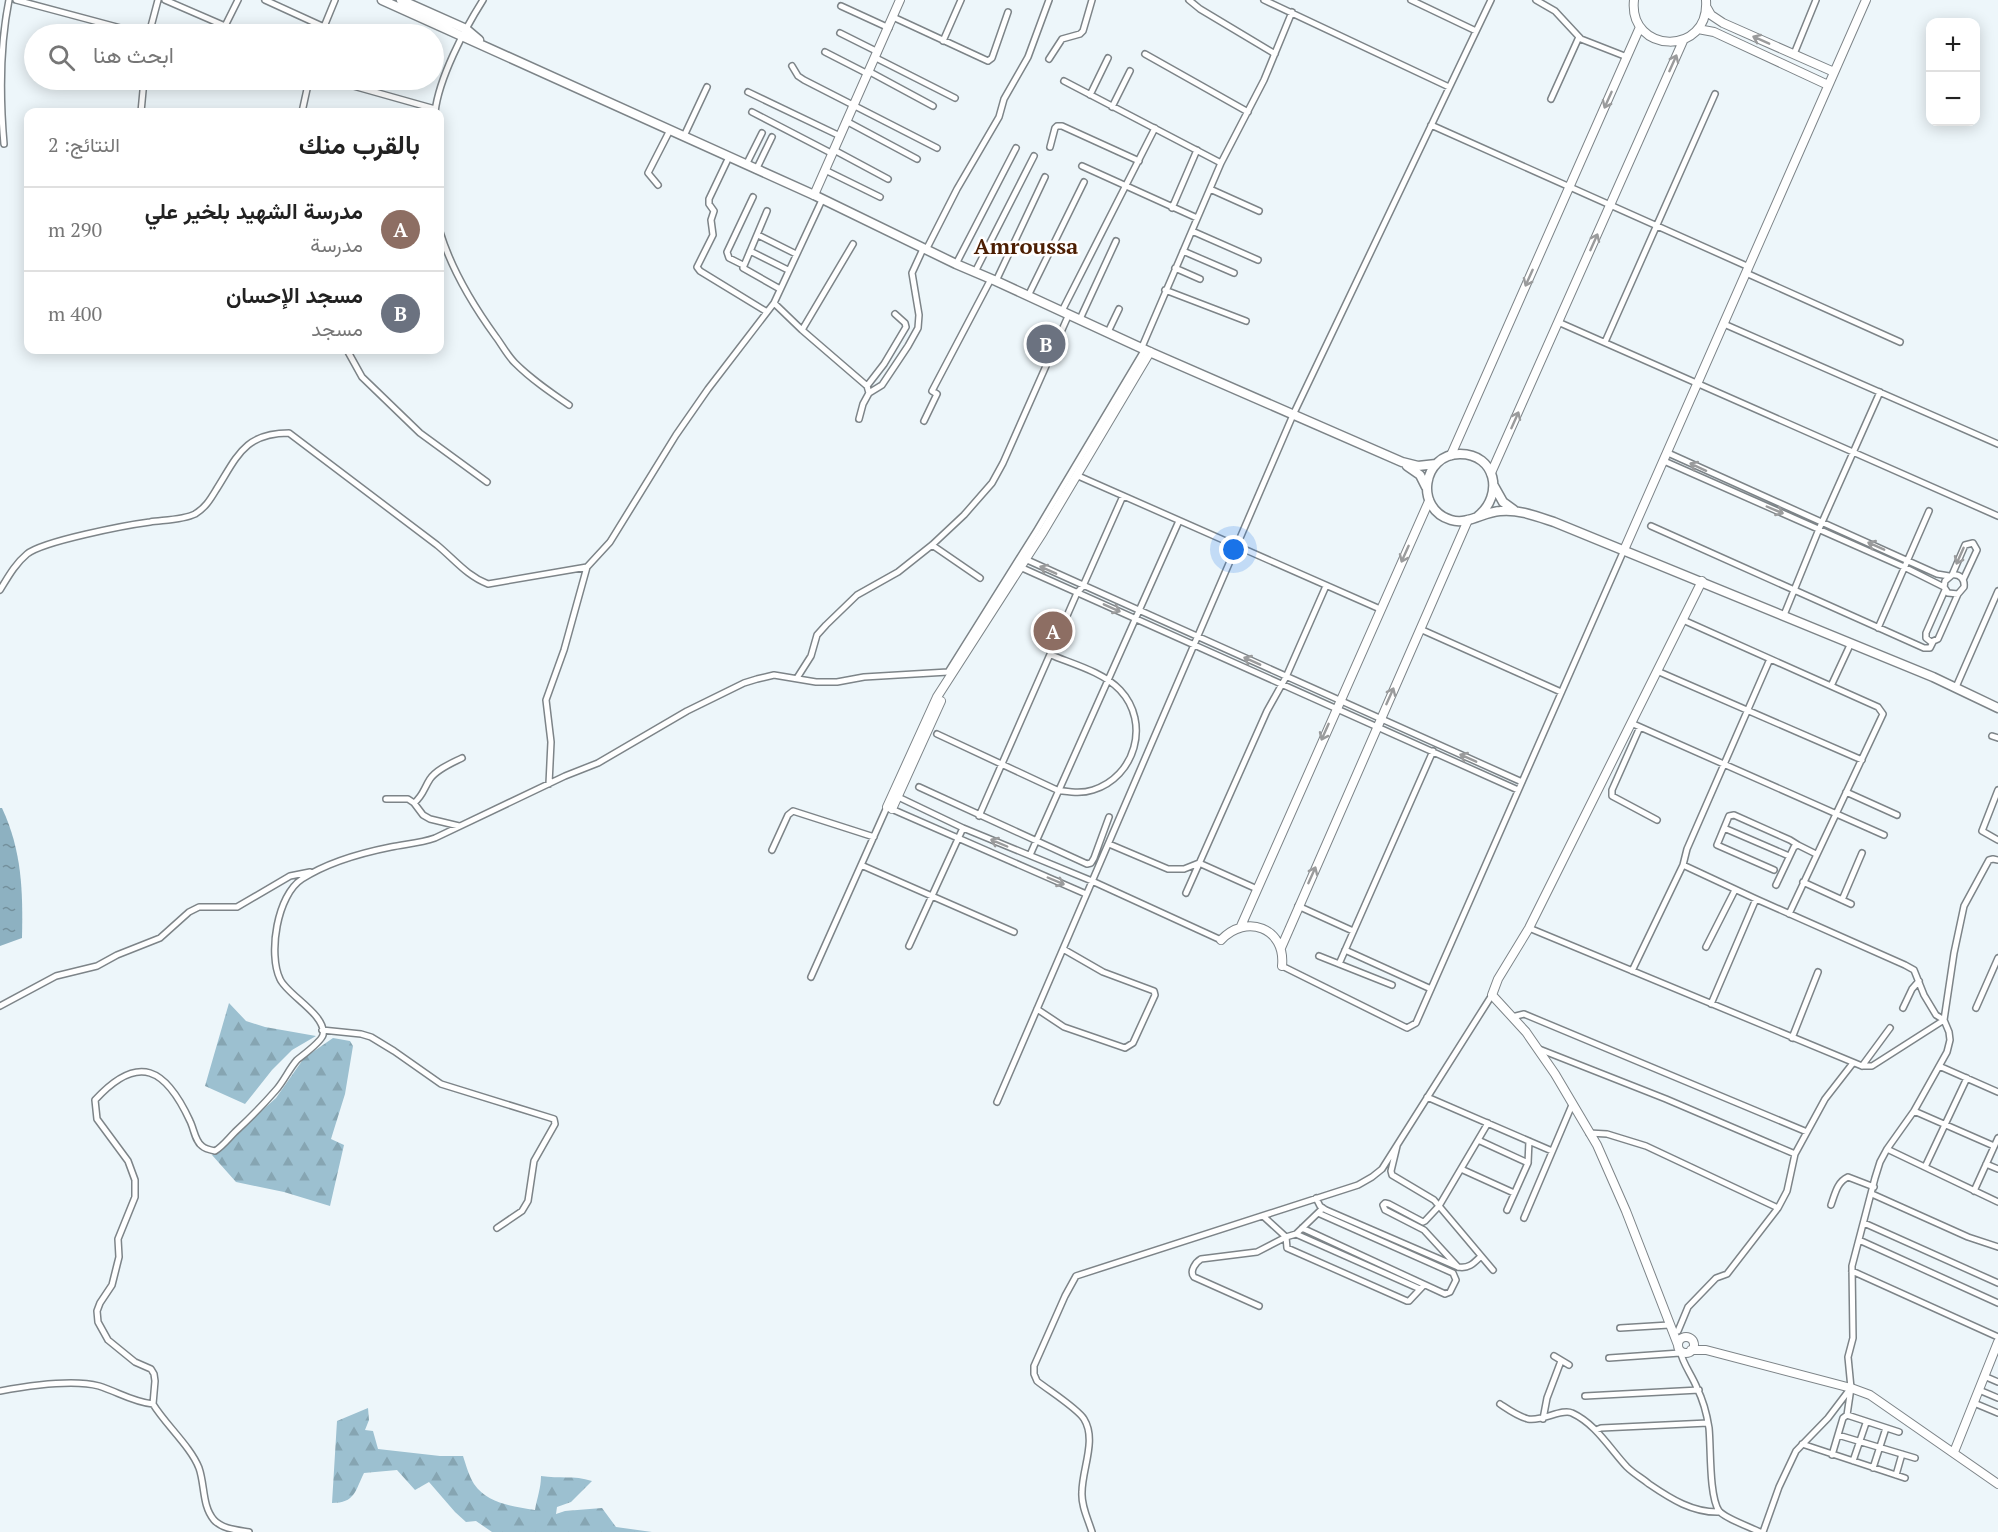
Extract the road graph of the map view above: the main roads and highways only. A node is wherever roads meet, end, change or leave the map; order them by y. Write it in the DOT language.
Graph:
graph roads {
  1 [pos="382,0"];
  2 [pos="401,0"];
  3 [pos="442,24"];
  4 [pos="444,25"];
  5 [pos="464,33"];
  6 [pos="1402,462"];
  7 [pos="1436,464"];
  8 [pos="1494,484"];
  9 [pos="1426,488"];
  10 [pos="1520,513"];
  11 [pos="1478,516"];
  12 [pos="1998,708"];
  1 -- 3 [label="main road"];
  2 -- 5 [label="main road"];
  4 -- 5 [label="main road"];
  5 -- 6 [label="main road"];
  6 -- 7 [label="main road"];
  6 -- 9 [label="main road"];
  7 -- 8 [label="main road"];
  7 -- 9 [label="main road"];
  8 -- 10 [label="main road"];
  8 -- 11 [label="main road"];
  9 -- 11 [label="main road"];
  10 -- 11 [label="main road"];
  10 -- 12 [label="main road"];
}
